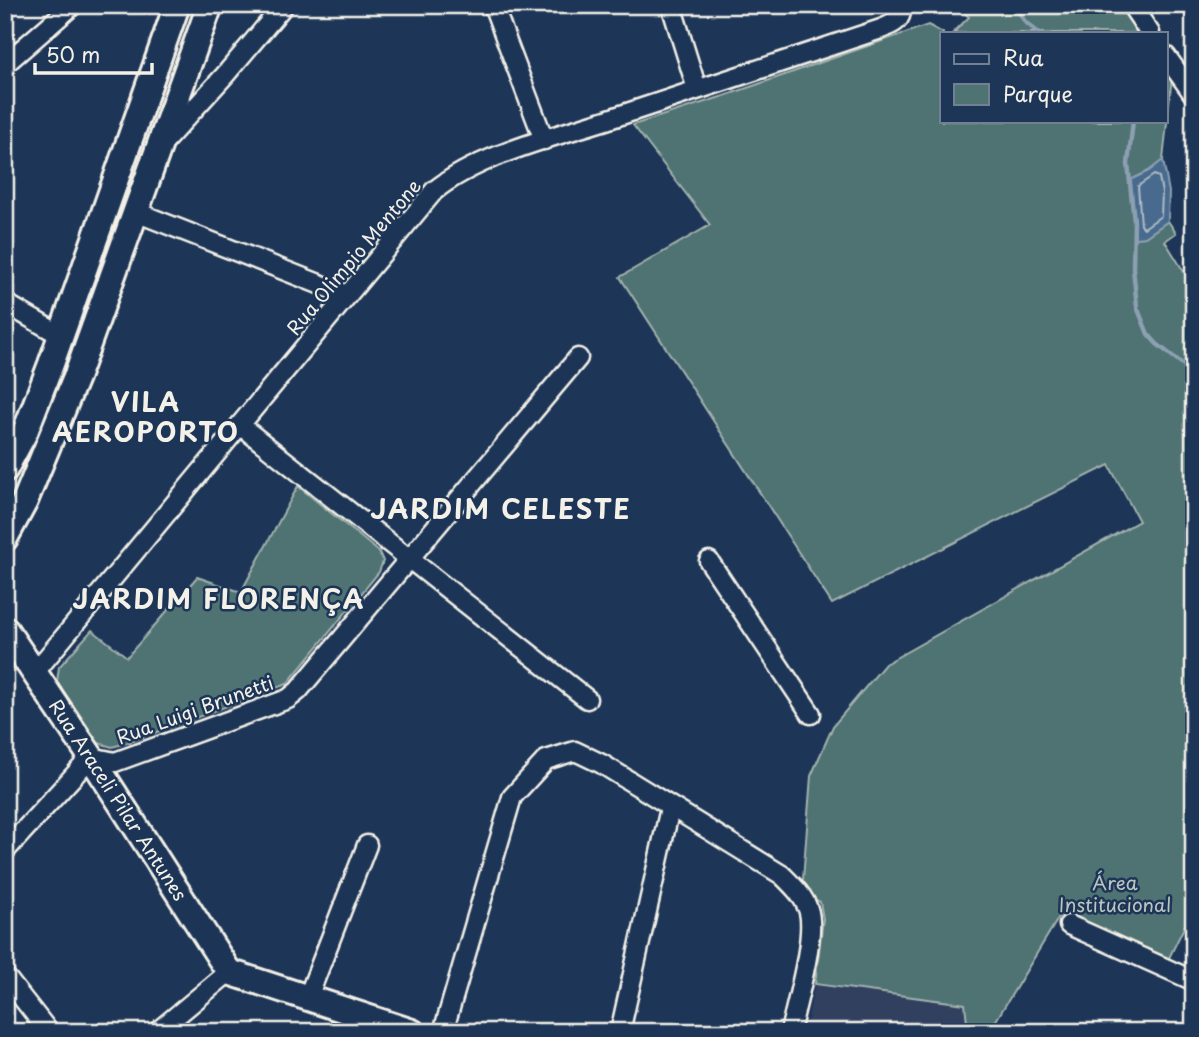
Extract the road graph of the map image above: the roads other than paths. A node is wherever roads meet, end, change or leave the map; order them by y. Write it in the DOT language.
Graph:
graph roads {
  1 [pos="73,5"];
  2 [pos="177,5"];
  3 [pos="210,5"];
  4 [pos="284,5"];
  5 [pos="493,5"];
  6 [pos="671,5"];
  7 [pos="1131,5"];
  8 [pos="901,9"];
  9 [pos="1149,32"];
  10 [pos="1168,59"];
  11 [pos="5,64"];
  12 [pos="184,80"];
  13 [pos="697,89"];
  14 [pos="207,95"];
  15 [pos="1194,95"];
  16 [pos="544,140"];
  17 [pos="157,150"];
  18 [pos="136,212"];
  19 [pos="347,295"];
  20 [pos="5,303"];
  21 [pos="60,335"];
  22 [pos="578,358"];
  23 [pos="241,426"];
  24 [pos="5,469"];
  25 [pos="5,538"];
  26 [pos="409,561"];
  27 [pos="709,561"];
  28 [pos="5,629"];
  29 [pos="35,672"];
  30 [pos="587,699"];
  31 [pos="811,714"];
  32 [pos="91,757"];
  33 [pos="670,808"];
  34 [pos="367,845"];
  35 [pos="5,851"];
  36 [pos="1069,925"];
  37 [pos="229,972"];
  38 [pos="5,976"];
  39 [pos="1194,981"];
  40 [pos="308,997"];
  41 [pos="49,1032"];
  42 [pos="157,1032"];
  43 [pos="412,1032"];
  44 [pos="443,1032"];
  45 [pos="620,1032"];
  46 [pos="790,1032"];
  1 -- 11 [label="street"];
  2 -- 21 [label="main road"];
  3 -- 12 [label="main road"];
  4 -- 14 [label="street"];
  5 -- 16 [label="street"];
  6 -- 13 [label="street"];
  7 -- 9 [label="street"];
  8 -- 13 [label="street, Rua Olimpio Mentone"];
  10 -- 15 [label="street"];
  12 -- 14 [label="street"];
  12 -- 17 [label="main road"];
  13 -- 16 [label="street, Rua Olimpio Mentone"];
  14 -- 17 [label="street"];
  16 -- 19 [label="street, Rua Olimpio Mentone"];
  17 -- 18 [label="main road"];
  18 -- 19 [label="street"];
  18 -- 25 [label="main road"];
  19 -- 23 [label="street, Rua Olimpio Mentone"];
  20 -- 21 [label="street"];
  21 -- 24 [label="main road"];
  22 -- 26 [label="street, Rua Luigi Brunetti"];
  23 -- 26 [label="street"];
  23 -- 29 [label="street, Rua Olimpio Mentone"];
  26 -- 30 [label="street"];
  26 -- 32 [label="street, Rua Luigi Brunetti"];
  27 -- 31 [label="street"];
  28 -- 29 [label="main road, Rua Araceli Pilar Antunes"];
  29 -- 32 [label="main road, Rua Araceli Pilar Antunes"];
  32 -- 35 [label="street"];
  32 -- 37 [label="main road, Rua Araceli Pilar Antunes"];
  33 -- 44 [label="street"];
  33 -- 45 [label="street"];
  33 -- 46 [label="street"];
  34 -- 40 [label="street"];
  36 -- 39 [label="street"];
  37 -- 40 [label="main road"];
  37 -- 42 [label="street"];
  38 -- 41 [label="street"];
  40 -- 43 [label="main road"];
}
